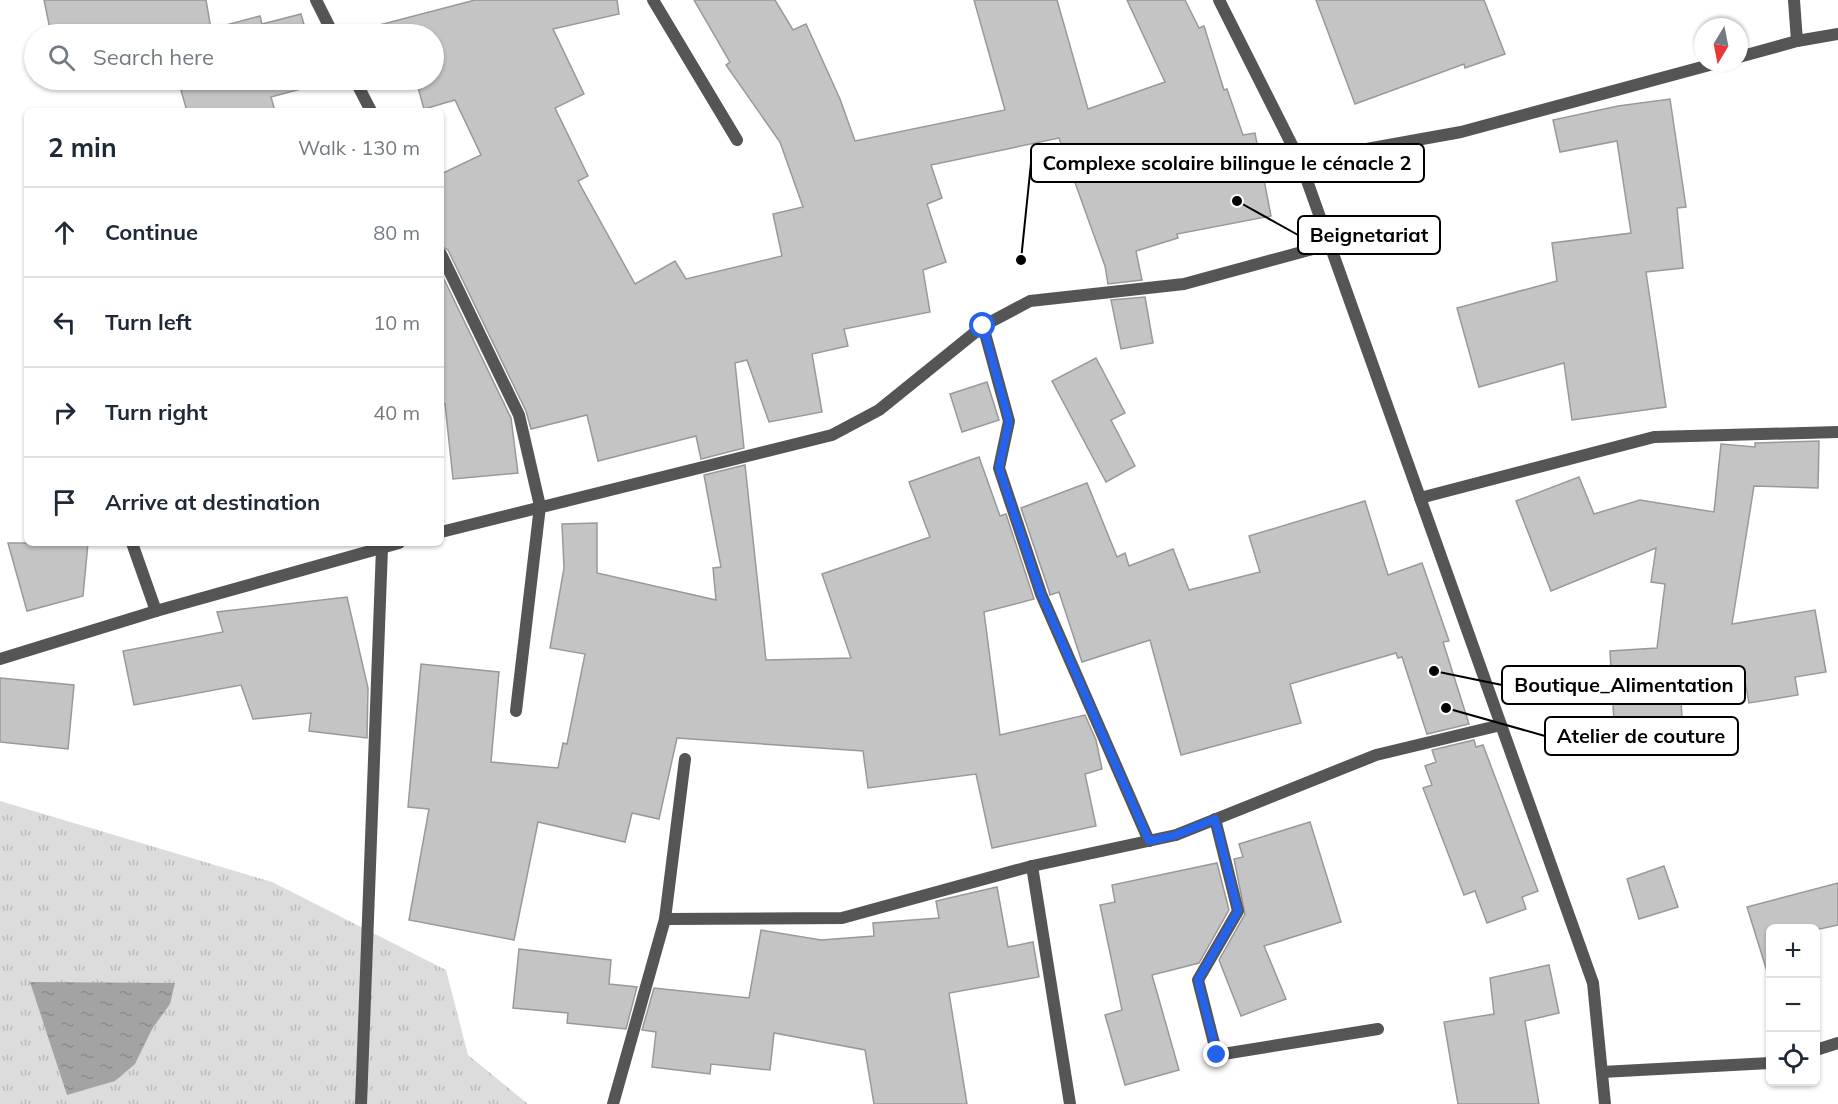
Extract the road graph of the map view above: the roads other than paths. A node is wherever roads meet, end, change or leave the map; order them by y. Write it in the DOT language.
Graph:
graph roads {
  1 [pos="316,0"];
  2 [pos="653,0"];
  3 [pos="1219,0"];
  4 [pos="1794,0"];
  5 [pos="328,24"];
  6 [pos="1838,34"];
  7 [pos="1797,41"];
  8 [pos="1748,55"];
  9 [pos="1694,69"];
  10 [pos="360,90"];
  11 [pos="369,108"];
  12 [pos="737,140"];
  13 [pos="1300,161"];
  14 [pos="1331,244"];
  15 [pos="444,260"];
  16 [pos="983,326"];
  17 [pos="1838,432"];
  18 [pos="1420,498"];
  19 [pos="540,506"];
  20 [pos="444,531"];
  21 [pos="133,546"];
  22 [pos="389,546"];
  23 [pos="382,548"];
  24 [pos="156,611"];
  25 [pos="0,659"];
  26 [pos="516,711"];
  27 [pos="1501,725"];
  28 [pos="685,759"];
  29 [pos="1215,819"];
  30 [pos="1149,841"];
  31 [pos="1032,866"];
  32 [pos="665,919"];
  33 [pos="1378,1029"];
  34 [pos="1838,1043"];
  35 [pos="1820,1048"];
  36 [pos="1766,1063"];
  37 [pos="1602,1072"];
  38 [pos="361,1104"];
  39 [pos="613,1104"];
  40 [pos="1070,1104"];
  41 [pos="1605,1104"];
  1 -- 5 [label="street"];
  2 -- 12 [label="street"];
  3 -- 13 [label="street"];
  4 -- 7 [label="street"];
  6 -- 7 [label="street"];
  7 -- 8 [label="street"];
  9 -- 13 [label="street"];
  10 -- 11 [label="street"];
  13 -- 14 [label="street"];
  14 -- 16 [label="street"];
  14 -- 18 [label="street"];
  15 -- 19 [label="street"];
  16 -- 19 [label="street"];
  16 -- 30 [label="street"];
  17 -- 18 [label="street"];
  18 -- 27 [label="street"];
  19 -- 20 [label="street"];
  19 -- 26 [label="street"];
  21 -- 24 [label="street"];
  22 -- 23 [label="street"];
  23 -- 24 [label="street"];
  23 -- 38 [label="street"];
  24 -- 25 [label="street"];
  27 -- 29 [label="street"];
  27 -- 37 [label="street"];
  28 -- 32 [label="street"];
  29 -- 30 [label="street"];
  29 -- 33 [label="street"];
  30 -- 31 [label="street"];
  31 -- 32 [label="street"];
  31 -- 40 [label="street"];
  32 -- 39 [label="street"];
  34 -- 35 [label="street"];
  36 -- 37 [label="street"];
  37 -- 41 [label="street"];
}
